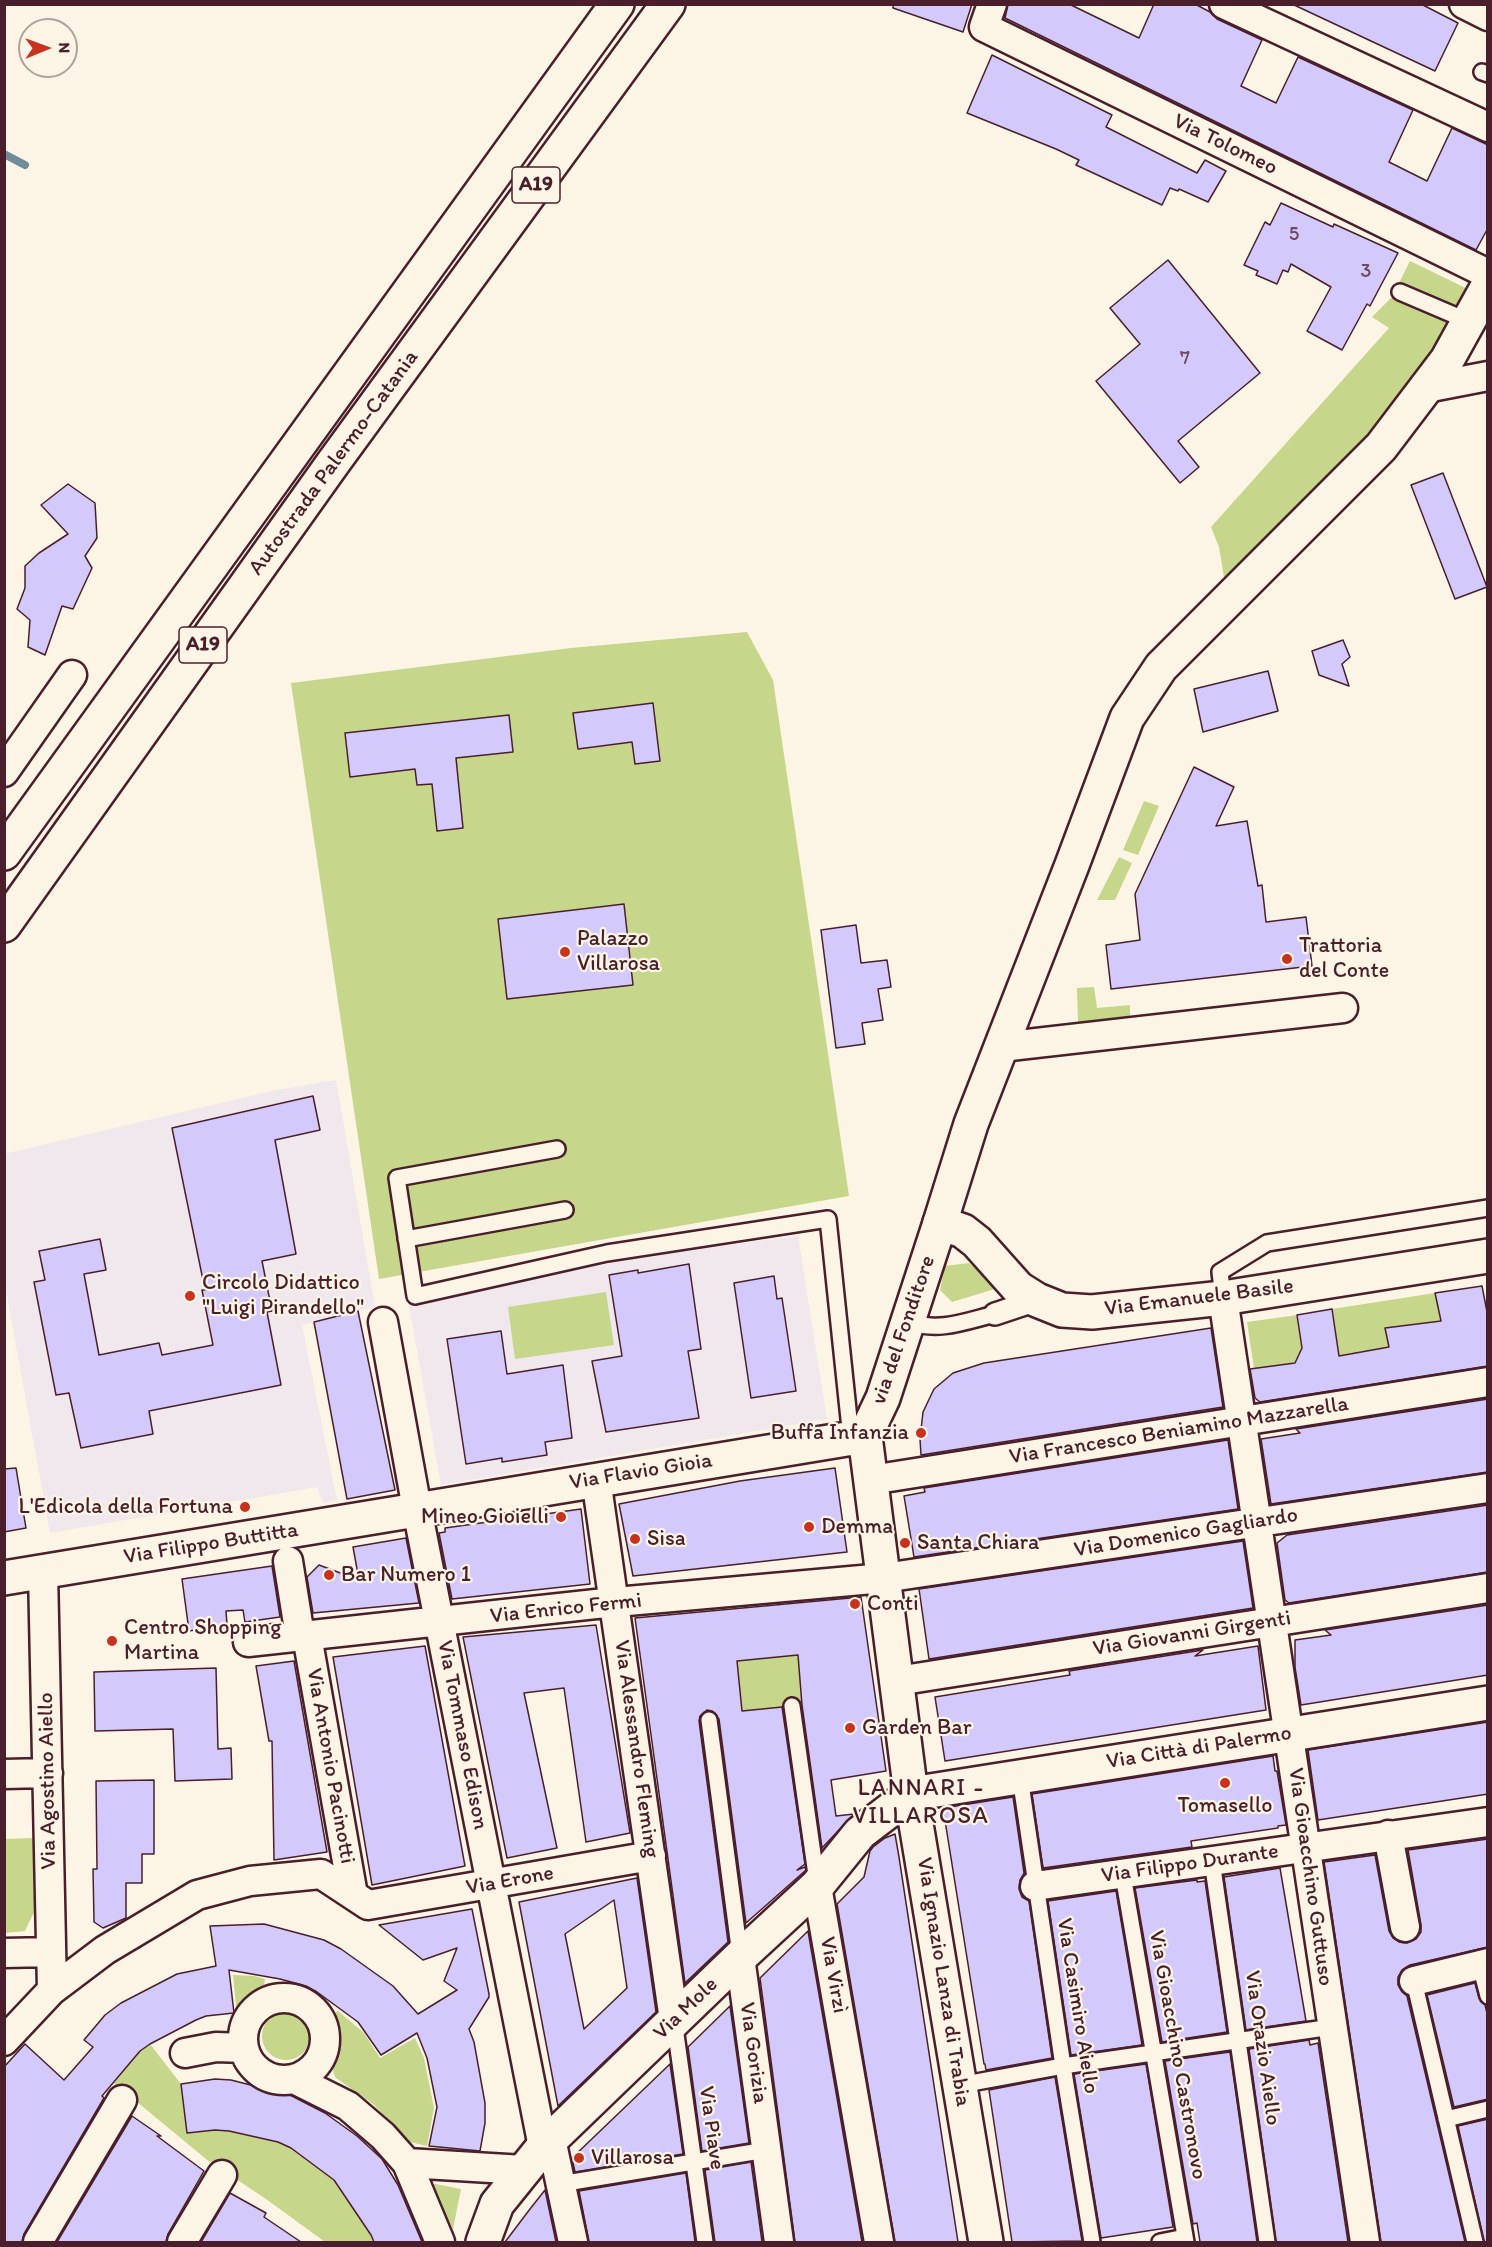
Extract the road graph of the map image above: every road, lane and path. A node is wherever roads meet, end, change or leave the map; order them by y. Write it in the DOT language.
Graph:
graph roads {
  1 [pos="617,4"];
  2 [pos="668,4"];
  3 [pos="992,4"];
  4 [pos="1224,4"];
  5 [pos="1464,4"];
  6 [pos="1488,16"];
  7 [pos="1488,127"];
  8 [pos="1488,274"];
  9 [pos="1488,286"];
  10 [pos="1400,292"];
  11 [pos="1468,321"];
  12 [pos="1488,376"];
  13 [pos="1426,388"];
  14 [pos="72,675"];
  15 [pos="4,772"];
  16 [pos="4,853"];
  17 [pos="4,925"];
  18 [pos="1343,1008"];
  19 [pos="1000,1047"];
  20 [pos="558,1149"];
  21 [pos="1488,1208"];
  22 [pos="565,1210"];
  23 [pos="940,1223"];
  24 [pos="406,1239"];
  25 [pos="1488,1256"];
  26 [pos="1223,1298"];
  27 [pos="1037,1300"];
  28 [pos="995,1314"];
  29 [pos="383,1322"];
  30 [pos="908,1322"];
  31 [pos="1488,1382"];
  32 [pos="1242,1421"];
  33 [pos="858,1437"];
  34 [pos="596,1479"];
  35 [pos="871,1480"];
  36 [pos="1488,1488"];
  37 [pos="417,1509"];
  38 [pos="1257,1522"];
  39 [pos="288,1561"];
  40 [pos="43,1572"];
  41 [pos="4,1578"];
  42 [pos="884,1578"];
  43 [pos="1488,1588"];
  44 [pos="615,1602"];
  45 [pos="1272,1622"];
  46 [pos="440,1623"];
  47 [pos="304,1636"];
  48 [pos="248,1642"];
  49 [pos="897,1681"];
  50 [pos="1488,1703"];
  51 [pos="792,1707"];
  52 [pos="709,1720"];
  53 [pos="1289,1734"];
  54 [pos="48,1773"];
  55 [pos="4,1774"];
  56 [pos="1020,1777"];
  57 [pos="911,1794"];
  58 [pos="1488,1821"];
  59 [pos="1388,1835"];
  60 [pos="1306,1848"];
  61 [pos="651,1856"];
  62 [pos="1212,1861"];
  63 [pos="1123,1875"];
  64 [pos="491,1884"];
  65 [pos="817,1886"];
  66 [pos="1035,1886"];
  67 [pos="361,1900"];
  68 [pos="1405,1927"];
  69 [pos="51,1952"];
  70 [pos="4,1953"];
  71 [pos="740,1957"];
  72 [pos="1484,1964"];
  73 [pos="1414,1981"];
  74 [pos="52,1990"];
  75 [pos="1488,1996"];
  76 [pos="674,2020"];
  77 [pos="1332,2026"];
  78 [pos="4,2041"];
  79 [pos="1238,2041"];
  80 [pos="244,2048"];
  81 [pos="185,2053"];
  82 [pos="1153,2053"];
  83 [pos="1063,2066"];
  84 [pos="294,2079"];
  85 [pos="960,2085"];
  86 [pos="123,2100"];
  87 [pos="1488,2109"];
  88 [pos="1446,2119"];
  89 [pos="766,2150"];
  90 [pos="539,2152"];
  91 [pos="693,2161"];
  92 [pos="407,2163"];
  93 [pos="222,2175"];
  94 [pos="560,2184"];
  95 [pos="485,2240"];
  96 [pos="1186,2240"];
  97 [pos="38,2242"];
  98 [pos="182,2242"];
  99 [pos="440,2242"];
  100 [pos="573,2242"];
  101 [pos="705,2242"];
  102 [pos="779,2242"];
  103 [pos="879,2242"];
  104 [pos="986,2242"];
  105 [pos="1092,2242"];
  106 [pos="1160,2242"];
  107 [pos="1267,2242"];
  108 [pos="1365,2242"];
  109 [pos="1475,2242"];
  1 -- 16 [label="main road, Autostrada Palermo-Catania / A19"];
  2 -- 17 [label="main road, Autostrada Palermo-Catania / A19"];
  3 -- 8 [label="street, Via Tolomeo"];
  4 -- 7 [label="street"];
  5 -- 6 [label="street"];
  9 -- 11 [label="main road, via del Fonditore"];
  10 -- 11 [label="lane"];
  11 -- 13 [label="main road, via del Fonditore"];
  12 -- 13 [label="street"];
  13 -- 19 [label="main road, via del Fonditore"];
  14 -- 15 [label="street"];
  18 -- 19 [label="street"];
  19 -- 23 [label="main road, via del Fonditore"];
  20 -- 24 [label="lane"];
  21 -- 26 [label="lane"];
  22 -- 24 [label="lane"];
  23 -- 27 [label="main road, Via Emanuele Basile"];
  23 -- 30 [label="main road, via del Fonditore"];
  24 -- 33 [label="lane"];
  25 -- 26 [label="main road, Via Emanuele Basile"];
  26 -- 27 [label="main road, Via Emanuele Basile"];
  26 -- 32 [label="street, Via Gioacchino Guttuso"];
  27 -- 28 [label="street"];
  28 -- 30 [label="lane"];
  29 -- 37 [label="street, Via Tommaso Edison"];
  30 -- 33 [label="main road, via del Fonditore"];
  31 -- 32 [label="street, Via Francesco Beniamino Mazzarella"];
  32 -- 35 [label="street, Via Francesco Beniamino Mazzarella"];
  32 -- 38 [label="street, Via Gioacchino Guttuso"];
  33 -- 34 [label="main road, Via Flavio Gioia"];
  33 -- 35 [label="main road, Via Ignazio Lanza di Trabia"];
  34 -- 37 [label="main road, Via Flavio Gioia"];
  34 -- 44 [label="street, Via Alessandro Fleming"];
  35 -- 42 [label="main road, Via Ignazio Lanza di Trabia"];
  36 -- 38 [label="street, Via Domenico Gagliardo"];
  37 -- 40 [label="main road, Via Filippo Buttitta"];
  37 -- 46 [label="street, Via Tommaso Edison"];
  38 -- 42 [label="street, Via Domenico Gagliardo"];
  38 -- 45 [label="street, Via Gioacchino Guttuso"];
  39 -- 47 [label="street, Via Antonio Pacinotti"];
  40 -- 41 [label="main road, Via Filippo Buttitta"];
  40 -- 54 [label="street, Via Agostino Aiello"];
  42 -- 44 [label="street, Via Enrico Fermi"];
  42 -- 49 [label="main road, Via Ignazio Lanza di Trabia"];
  43 -- 45 [label="street, Via Giovanni Girgenti"];
  44 -- 46 [label="street, Via Enrico Fermi"];
  44 -- 61 [label="street, Via Alessandro Fleming"];
  45 -- 49 [label="street, Via Giovanni Girgenti"];
  45 -- 53 [label="street, Via Gioacchino Guttuso"];
  46 -- 47 [label="street, Via Enrico Fermi"];
  46 -- 64 [label="street, Via Tommaso Edison"];
  47 -- 48 [label="street, Via Enrico Fermi"];
  47 -- 67 [label="street, Via Antonio Pacinotti"];
  49 -- 57 [label="main road, Via Ignazio Lanza di Trabia"];
  50 -- 53 [label="main road, Via Città di Palermo"];
  51 -- 65 [label="lane, Via Virzì"];
  52 -- 71 [label="lane, Via Gorizia"];
  53 -- 56 [label="main road, Via Città di Palermo"];
  53 -- 60 [label="street, Via Gioacchino Guttuso"];
  54 -- 55 [label="street"];
  54 -- 69 [label="street, Via Agostino Aiello"];
  56 -- 57 [label="main road, Via Città di Palermo"];
  56 -- 66 [label="lane, Via Casimiro Aiello"];
  57 -- 65 [label="main road, Via Mole"];
  57 -- 85 [label="main road, Via Ignazio Lanza di Trabia"];
  58 -- 59 [label="street, Via Filippo Durante"];
  59 -- 60 [label="street, Via Filippo Durante"];
  59 -- 68 [label="street"];
  60 -- 62 [label="street, Via Filippo Durante"];
  60 -- 77 [label="street, Via Gioacchino Guttuso"];
  61 -- 64 [label="street, Via Erone"];
  61 -- 76 [label="street, Via Alessandro Fleming"];
  62 -- 63 [label="street, Via Filippo Durante"];
  62 -- 79 [label="lane, Via Orazio Aiello"];
  63 -- 66 [label="street, Via Filippo Durante"];
  63 -- 82 [label="lane, Via Gioacchino Castronovo"];
  64 -- 67 [label="street, Via Erone"];
  64 -- 90 [label="street, Via Tommaso Edison"];
  65 -- 71 [label="main road, Via Mole"];
  65 -- 103 [label="street, Via Virzì"];
  66 -- 83 [label="lane, Via Casimiro Aiello"];
  67 -- 74 [label="street"];
  69 -- 70 [label="street"];
  69 -- 74 [label="street, Via Agostino Aiello"];
  71 -- 76 [label="main road, Via Mole"];
  71 -- 89 [label="street, Via Gorizia"];
  72 -- 73 [label="street"];
  72 -- 75 [label="lane"];
  73 -- 88 [label="lane"];
  74 -- 78 [label="street"];
  76 -- 90 [label="main road, Via Mole"];
  76 -- 91 [label="lane, Via Piave"];
  77 -- 79 [label="lane"];
  77 -- 108 [label="street, Via Gioacchino Guttuso"];
  79 -- 82 [label="lane"];
  79 -- 107 [label="lane, Via Orazio Aiello"];
  80 -- 81 [label="street"];
  80 -- 84 [label="street"];
  80 -- 84 [label="street"];
  82 -- 83 [label="lane"];
  82 -- 96 [label="lane, Via Gioacchino Castronovo"];
  83 -- 85 [label="lane"];
  83 -- 105 [label="lane, Via Casimiro Aiello"];
  84 -- 92 [label="street"];
  85 -- 104 [label="main road, Via Ignazio Lanza di Trabia"];
  86 -- 97 [label="street"];
  87 -- 88 [label="lane"];
  88 -- 109 [label="lane"];
  89 -- 91 [label="lane"];
  89 -- 102 [label="street, Via Gorizia"];
  90 -- 92 [label="street"];
  90 -- 94 [label="street, Via Tommaso Edison"];
  90 -- 95 [label="main road, Via Mole"];
  91 -- 94 [label="lane"];
  91 -- 101 [label="lane, Via Piave"];
  92 -- 99 [label="street"];
  93 -- 98 [label="street"];
  94 -- 100 [label="street, Via Tommaso Edison"];
  96 -- 106 [label="lane"];
}
